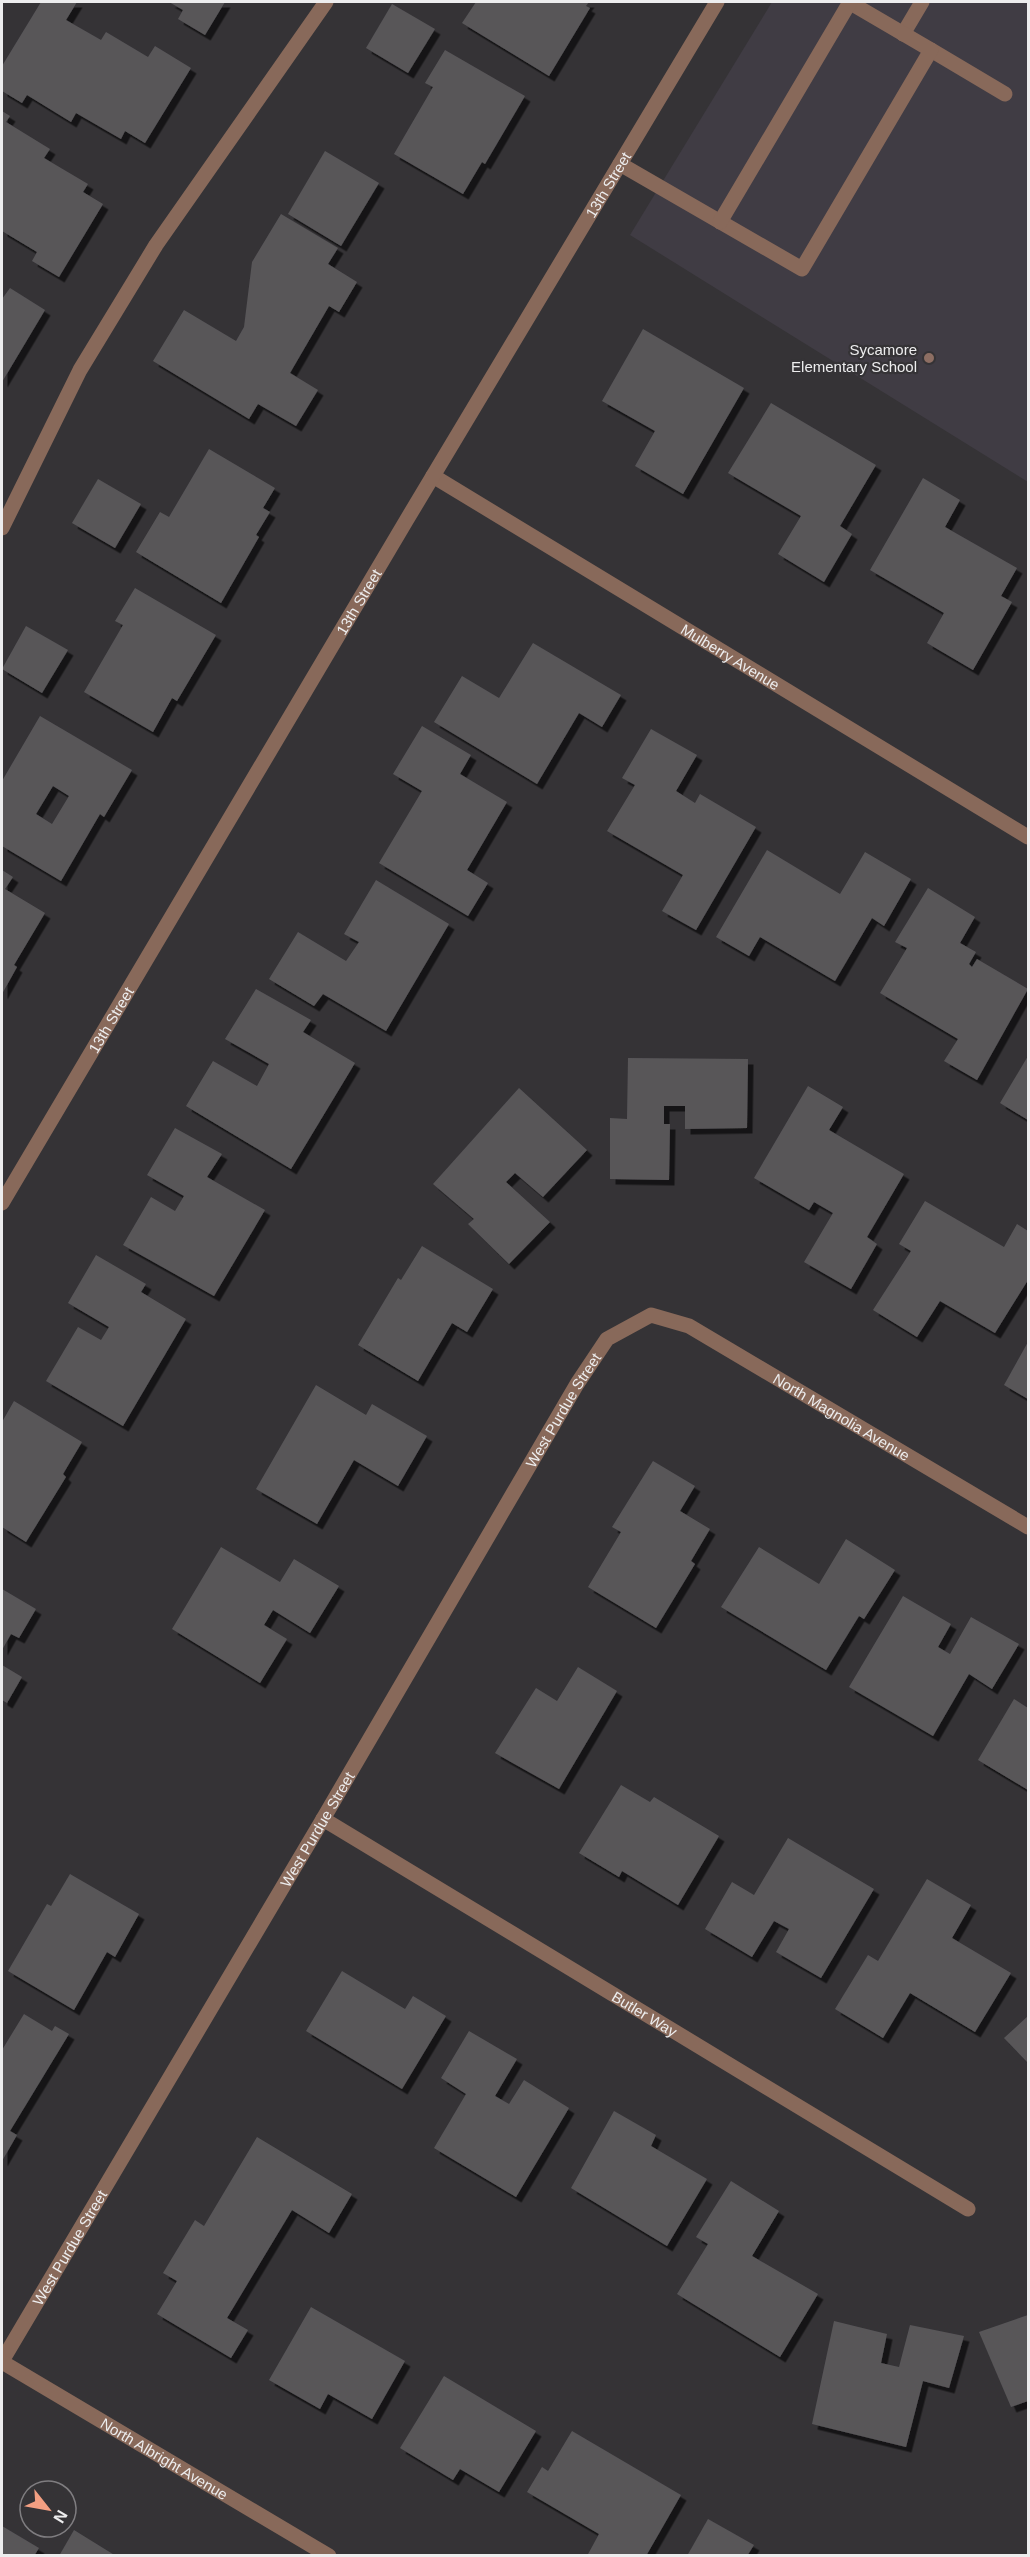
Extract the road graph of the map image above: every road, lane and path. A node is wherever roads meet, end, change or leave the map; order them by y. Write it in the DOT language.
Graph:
graph roads {
  1 [pos="326,2"];
  2 [pos="717,2"];
  3 [pos="850,2"];
  4 [pos="922,2"];
  5 [pos="903,34"];
  6 [pos="931,50"];
  7 [pos="1005,94"];
  8 [pos="620,164"];
  9 [pos="720,222"];
  10 [pos="433,476"];
  11 [pos="2,528"];
  12 [pos="1029,837"];
  13 [pos="2,1203"];
  14 [pos="651,1315"];
  15 [pos="1029,1527"];
  16 [pos="323,1820"];
  17 [pos="968,2209"];
  18 [pos="2,2362"];
  19 [pos="328,2556"];
  1 -- 11 [label="street"];
  2 -- 8 [label="street, 13th Street"];
  3 -- 5 [label="street"];
  3 -- 9 [label="street"];
  4 -- 5 [label="street"];
  5 -- 6 [label="street"];
  6 -- 7 [label="street"];
  6 -- 9 [label="street"];
  8 -- 9 [label="street"];
  8 -- 10 [label="street, 13th Street"];
  10 -- 12 [label="street, Mulberry Avenue"];
  10 -- 13 [label="street, 13th Street"];
  14 -- 15 [label="street, North Magnolia Avenue"];
  14 -- 16 [label="street, West Purdue Street"];
  16 -- 17 [label="street, Butler Way"];
  16 -- 18 [label="street, West Purdue Street"];
  18 -- 19 [label="street, North Albright Avenue"];
}
